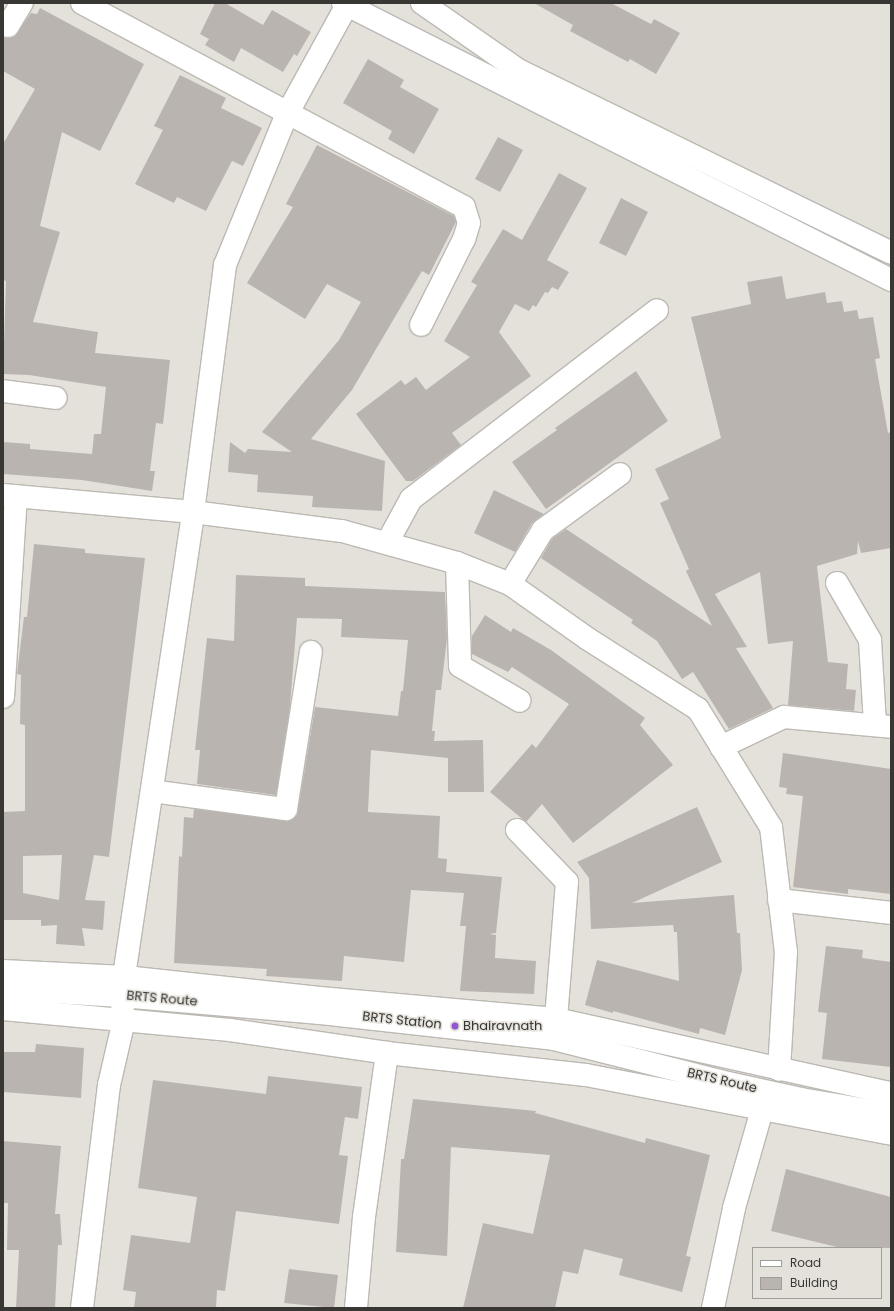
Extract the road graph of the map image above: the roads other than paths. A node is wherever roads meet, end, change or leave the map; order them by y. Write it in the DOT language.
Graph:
graph roads {
  1 [pos="22,3"];
  2 [pos="82,3"];
  3 [pos="422,3"];
  4 [pos="346,4"];
  5 [pos="8,26"];
  6 [pos="287,114"];
  7 [pos="891,253"];
  8 [pos="891,280"];
  9 [pos="657,310"];
  10 [pos="421,325"];
  11 [pos="3,392"];
  12 [pos="56,398"];
  13 [pos="620,474"];
  14 [pos="9,496"];
  15 [pos="193,512"];
  16 [pos="387,543"];
  17 [pos="457,562"];
  18 [pos="510,584"];
  19 [pos="837,584"];
  20 [pos="311,652"];
  21 [pos="3,697"];
  22 [pos="520,701"];
  23 [pos="883,726"];
  24 [pos="721,747"];
  25 [pos="152,791"];
  26 [pos="517,830"];
  27 [pos="780,900"];
  28 [pos="891,913"];
  29 [pos="3,971"];
  30 [pos="123,986"];
  31 [pos="3,989"];
  32 [pos="3,1009"];
  33 [pos="320,1013"];
  34 [pos="124,1020"];
  35 [pos="555,1029"];
  36 [pos="387,1053"];
  37 [pos="779,1070"];
  38 [pos="891,1093"];
  39 [pos="762,1110"];
  40 [pos="891,1114"];
  41 [pos="891,1134"];
  42 [pos="82,1308"];
  43 [pos="356,1308"];
  44 [pos="713,1308"];
  1 -- 5 [label="street"];
  2 -- 6 [label="street"];
  3 -- 7 [label="street"];
  4 -- 6 [label="street"];
  4 -- 8 [label="street"];
  6 -- 10 [label="street"];
  6 -- 15 [label="street"];
  9 -- 16 [label="street"];
  11 -- 12 [label="street"];
  13 -- 18 [label="street"];
  14 -- 15 [label="street"];
  14 -- 21 [label="street"];
  15 -- 16 [label="street"];
  15 -- 25 [label="street"];
  16 -- 17 [label="street"];
  17 -- 18 [label="street"];
  17 -- 22 [label="street"];
  18 -- 24 [label="street"];
  19 -- 23 [label="street"];
  20 -- 25 [label="street"];
  23 -- 24 [label="street"];
  24 -- 27 [label="street"];
  25 -- 30 [label="street"];
  26 -- 35 [label="street"];
  27 -- 28 [label="street"];
  27 -- 37 [label="street"];
  29 -- 30 [label="street"];
  30 -- 31 [label="street, BRTS Route"];
  30 -- 33 [label="street, BRTS Route"];
  30 -- 34 [label="street"];
  30 -- 35 [label="street"];
  32 -- 34 [label="street"];
  33 -- 35 [label="street, BRTS Station"];
  34 -- 36 [label="street"];
  34 -- 42 [label="street"];
  35 -- 37 [label="street"];
  35 -- 40 [label="street, BRTS Route"];
  36 -- 39 [label="street"];
  36 -- 43 [label="street"];
  37 -- 38 [label="street"];
  39 -- 41 [label="street"];
  39 -- 44 [label="street"];
}
